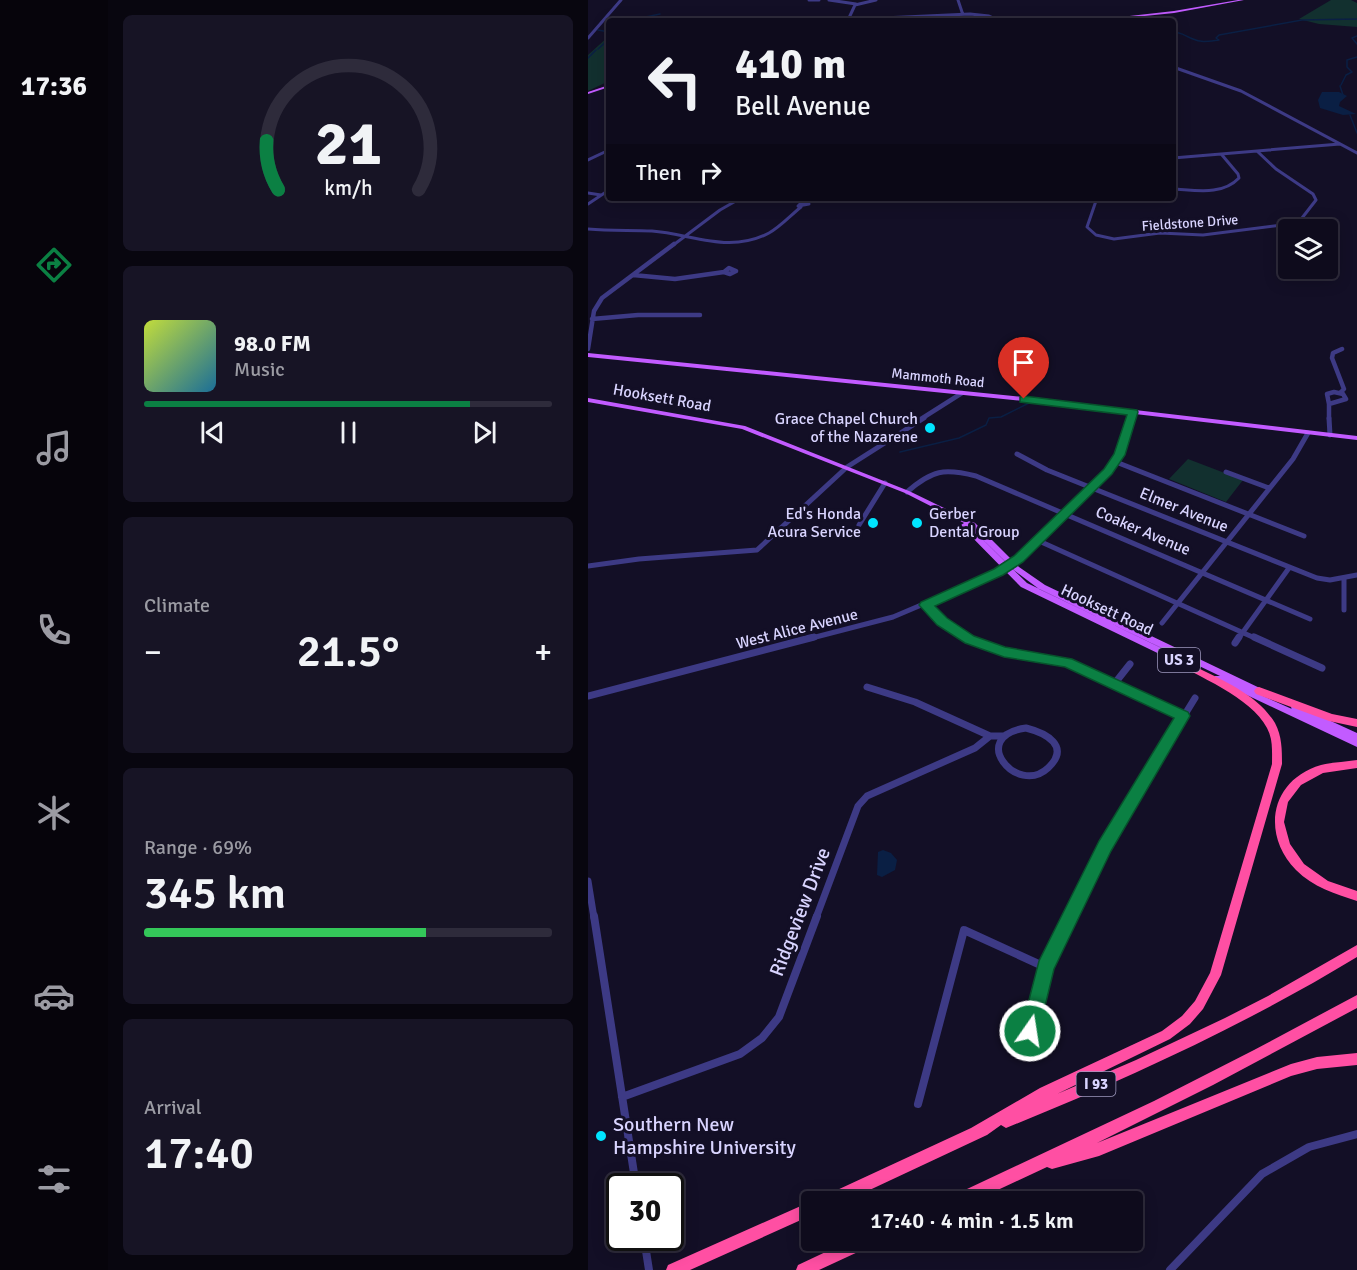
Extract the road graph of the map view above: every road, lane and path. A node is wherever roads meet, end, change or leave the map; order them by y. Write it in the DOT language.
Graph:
graph roads {
  1 [pos="621,0"];
  2 [pos="809,0"];
  3 [pos="819,0"];
  4 [pos="829,0"];
  5 [pos="876,0"];
  6 [pos="958,0"];
  7 [pos="1243,0"];
  8 [pos="857,4"];
  9 [pos="963,15"];
  10 [pos="607,18"];
  11 [pos="849,18"];
  12 [pos="894,18"];
  13 [pos="993,18"];
  14 [pos="1116,18"];
  15 [pos="606,19"];
  16 [pos="602,24"];
  17 [pos="606,24"];
  18 [pos="588,38"];
  19 [pos="1176,68"];
  20 [pos="606,87"];
  21 [pos="588,93"];
  22 [pos="1341,144"];
  23 [pos="606,151"];
  24 [pos="1258,152"];
  25 [pos="1357,153"];
  26 [pos="1222,154"];
  27 [pos="1176,158"];
  28 [pos="588,160"];
  29 [pos="1176,189"];
  30 [pos="606,192"];
  31 [pos="588,193"];
  32 [pos="601,195"];
  33 [pos="736,201"];
  34 [pos="1096,201"];
  35 [pos="588,204"];
  36 [pos="801,207"];
  37 [pos="588,230"];
  38 [pos="684,236"];
  39 [pos="724,272"];
  40 [pos="632,275"];
  41 [pos="700,315"];
  42 [pos="592,319"];
  43 [pos="588,349"];
  44 [pos="1334,353"];
  45 [pos="588,355"];
  46 [pos="962,393"];
  47 [pos="1340,393"];
  48 [pos="588,400"];
  49 [pos="1329,405"];
  50 [pos="1133,412"];
  51 [pos="1308,433"];
  52 [pos="1330,435"];
  53 [pos="1357,438"];
  54 [pos="1017,454"];
  55 [pos="1116,462"];
  56 [pos="847,468"];
  57 [pos="1226,472"];
  58 [pos="885,483"];
  59 [pos="1092,487"];
  60 [pos="1269,488"];
  61 [pos="907,492"];
  62 [pos="1065,514"];
  63 [pos="1249,514"];
  64 [pos="859,525"];
  65 [pos="1304,536"];
  66 [pos="1039,541"];
  67 [pos="1228,542"];
  68 [pos="588,566"];
  69 [pos="1009,566"];
  70 [pos="1289,567"];
  71 [pos="1204,572"];
  72 [pos="1357,575"];
  73 [pos="1344,579"];
  74 [pos="1266,599"];
  75 [pos="1178,603"];
  76 [pos="926,605"];
  77 [pos="1344,610"];
  78 [pos="1310,619"];
  79 [pos="1162,623"];
  80 [pos="1242,632"];
  81 [pos="1235,643"];
  82 [pos="1172,657"];
  83 [pos="1130,664"];
  84 [pos="1322,668"];
  85 [pos="1115,683"];
  86 [pos="867,687"];
  87 [pos="1259,691"];
  88 [pos="588,696"];
  89 [pos="1195,698"];
  90 [pos="1183,716"];
  91 [pos="1357,723"];
  92 [pos="990,735"];
  93 [pos="1005,736"];
  94 [pos="1357,737"];
  95 [pos="1357,744"];
  96 [pos="1357,764"];
  97 [pos="588,881"];
  98 [pos="1357,896"];
  99 [pos="1357,951"];
  100 [pos="1045,968"];
  101 [pos="1357,1000"];
  102 [pos="1034,1013"];
  103 [pos="1357,1059"];
  104 [pos="622,1097"];
  105 [pos="918,1104"];
  106 [pos="976,1132"];
  107 [pos="1357,1134"];
  108 [pos="1032,1166"];
  109 [pos="634,1173"];
  110 [pos="850,1191"];
  111 [pos="978,1191"];
  112 [pos="801,1213"];
  113 [pos="646,1251"];
  114 [pos="844,1251"];
  115 [pos="649,1270"];
  116 [pos="673,1270"];
  117 [pos="803,1270"];
  118 [pos="1170,1270"];
  1 -- 10 [label="street"];
  2 -- 3 [label="street"];
  4 -- 8 [label="street"];
  5 -- 8 [label="street"];
  6 -- 9 [label="street"];
  7 -- 14 [label="main road"];
  8 -- 11 [label="street"];
  9 -- 12 [label="street"];
  9 -- 13 [label="street"];
  15 -- 16 [label="street"];
  16 -- 17 [label="street"];
  16 -- 18 [label="street"];
  19 -- 22 [label="street"];
  20 -- 21 [label="main road"];
  22 -- 24 [label="street"];
  22 -- 25 [label="street"];
  23 -- 28 [label="street"];
  24 -- 26 [label="street"];
  24 -- 34 [label="street, Fieldstone Drive"];
  26 -- 27 [label="street"];
  26 -- 29 [label="street"];
  30 -- 32 [label="street"];
  31 -- 32 [label="street"];
  32 -- 35 [label="street"];
  33 -- 38 [label="street"];
  36 -- 38 [label="street"];
  37 -- 38 [label="street"];
  38 -- 40 [label="street"];
  39 -- 40 [label="street"];
  40 -- 42 [label="street"];
  41 -- 42 [label="street"];
  42 -- 43 [label="street"];
  44 -- 47 [label="street"];
  45 -- 46 [label="main road, Mammoth Road"];
  46 -- 50 [label="main road, Mammoth Road"];
  46 -- 56 [label="street"];
  47 -- 49 [label="street"];
  47 -- 49 [label="street"];
  48 -- 56 [label="main road, Hooksett Road / US 3"];
  49 -- 52 [label="street"];
  50 -- 51 [label="main road, Mammoth Road"];
  50 -- 55 [label="street"];
  51 -- 52 [label="main road, Mammoth Road"];
  51 -- 60 [label="street"];
  52 -- 53 [label="main road, Mammoth Road"];
  54 -- 59 [label="street, Elmer Avenue"];
  55 -- 59 [label="street, West Alice Avenue"];
  55 -- 63 [label="street"];
  56 -- 58 [label="main road, Hooksett Road / US 3"];
  56 -- 68 [label="street"];
  57 -- 60 [label="street"];
  58 -- 61 [label="main road, Hooksett Road / US 3"];
  58 -- 64 [label="street"];
  59 -- 62 [label="street, West Alice Avenue"];
  59 -- 67 [label="street, Elmer Avenue"];
  60 -- 63 [label="street"];
  61 -- 62 [label="street, Coaker Avenue"];
  61 -- 69 [label="main road, Hooksett Road / US 3"];
  62 -- 66 [label="street, West Alice Avenue"];
  62 -- 71 [label="street, Coaker Avenue"];
  63 -- 65 [label="street"];
  63 -- 67 [label="street"];
  66 -- 69 [label="street, West Alice Avenue"];
  66 -- 75 [label="street"];
  67 -- 70 [label="street, Elmer Avenue"];
  67 -- 71 [label="street"];
  69 -- 76 [label="street, West Alice Avenue"];
  69 -- 82 [label="main road, Hooksett Road / US 3"];
  69 -- 87 [label="main road, Hooksett Road / US 3"];
  70 -- 73 [label="street, Elmer Avenue"];
  70 -- 74 [label="street"];
  71 -- 74 [label="street, Coaker Avenue"];
  71 -- 75 [label="street"];
  72 -- 73 [label="street"];
  73 -- 77 [label="street"];
  74 -- 78 [label="street, Coaker Avenue"];
  74 -- 80 [label="street"];
  75 -- 79 [label="street"];
  75 -- 80 [label="street"];
  76 -- 85 [label="street"];
  76 -- 88 [label="street, West Alice Avenue"];
  80 -- 81 [label="street"];
  80 -- 84 [label="street"];
  82 -- 95 [label="main road, Hooksett Road / US 3"];
  82 -- 106 [label="highway"];
  83 -- 85 [label="street"];
  85 -- 90 [label="street"];
  86 -- 92 [label="street"];
  87 -- 91 [label="highway"];
  87 -- 94 [label="main road, Hooksett Road / US 3"];
  89 -- 90 [label="street"];
  90 -- 100 [label="street"];
  92 -- 93 [label="street"];
  92 -- 104 [label="street, Ridgeview Drive"];
  93 -- 93 [label="street"];
  96 -- 98 [label="highway"];
  97 -- 104 [label="street"];
  99 -- 106 [label="highway, I 93"];
  100 -- 102 [label="street"];
  100 -- 105 [label="street"];
  101 -- 108 [label="highway"];
  103 -- 108 [label="highway"];
  104 -- 109 [label="street"];
  106 -- 110 [label="highway, I 93"];
  107 -- 118 [label="street"];
  108 -- 111 [label="highway"];
  112 -- 116 [label="highway"];
  113 -- 115 [label="street"];
  114 -- 117 [label="highway"];
}
